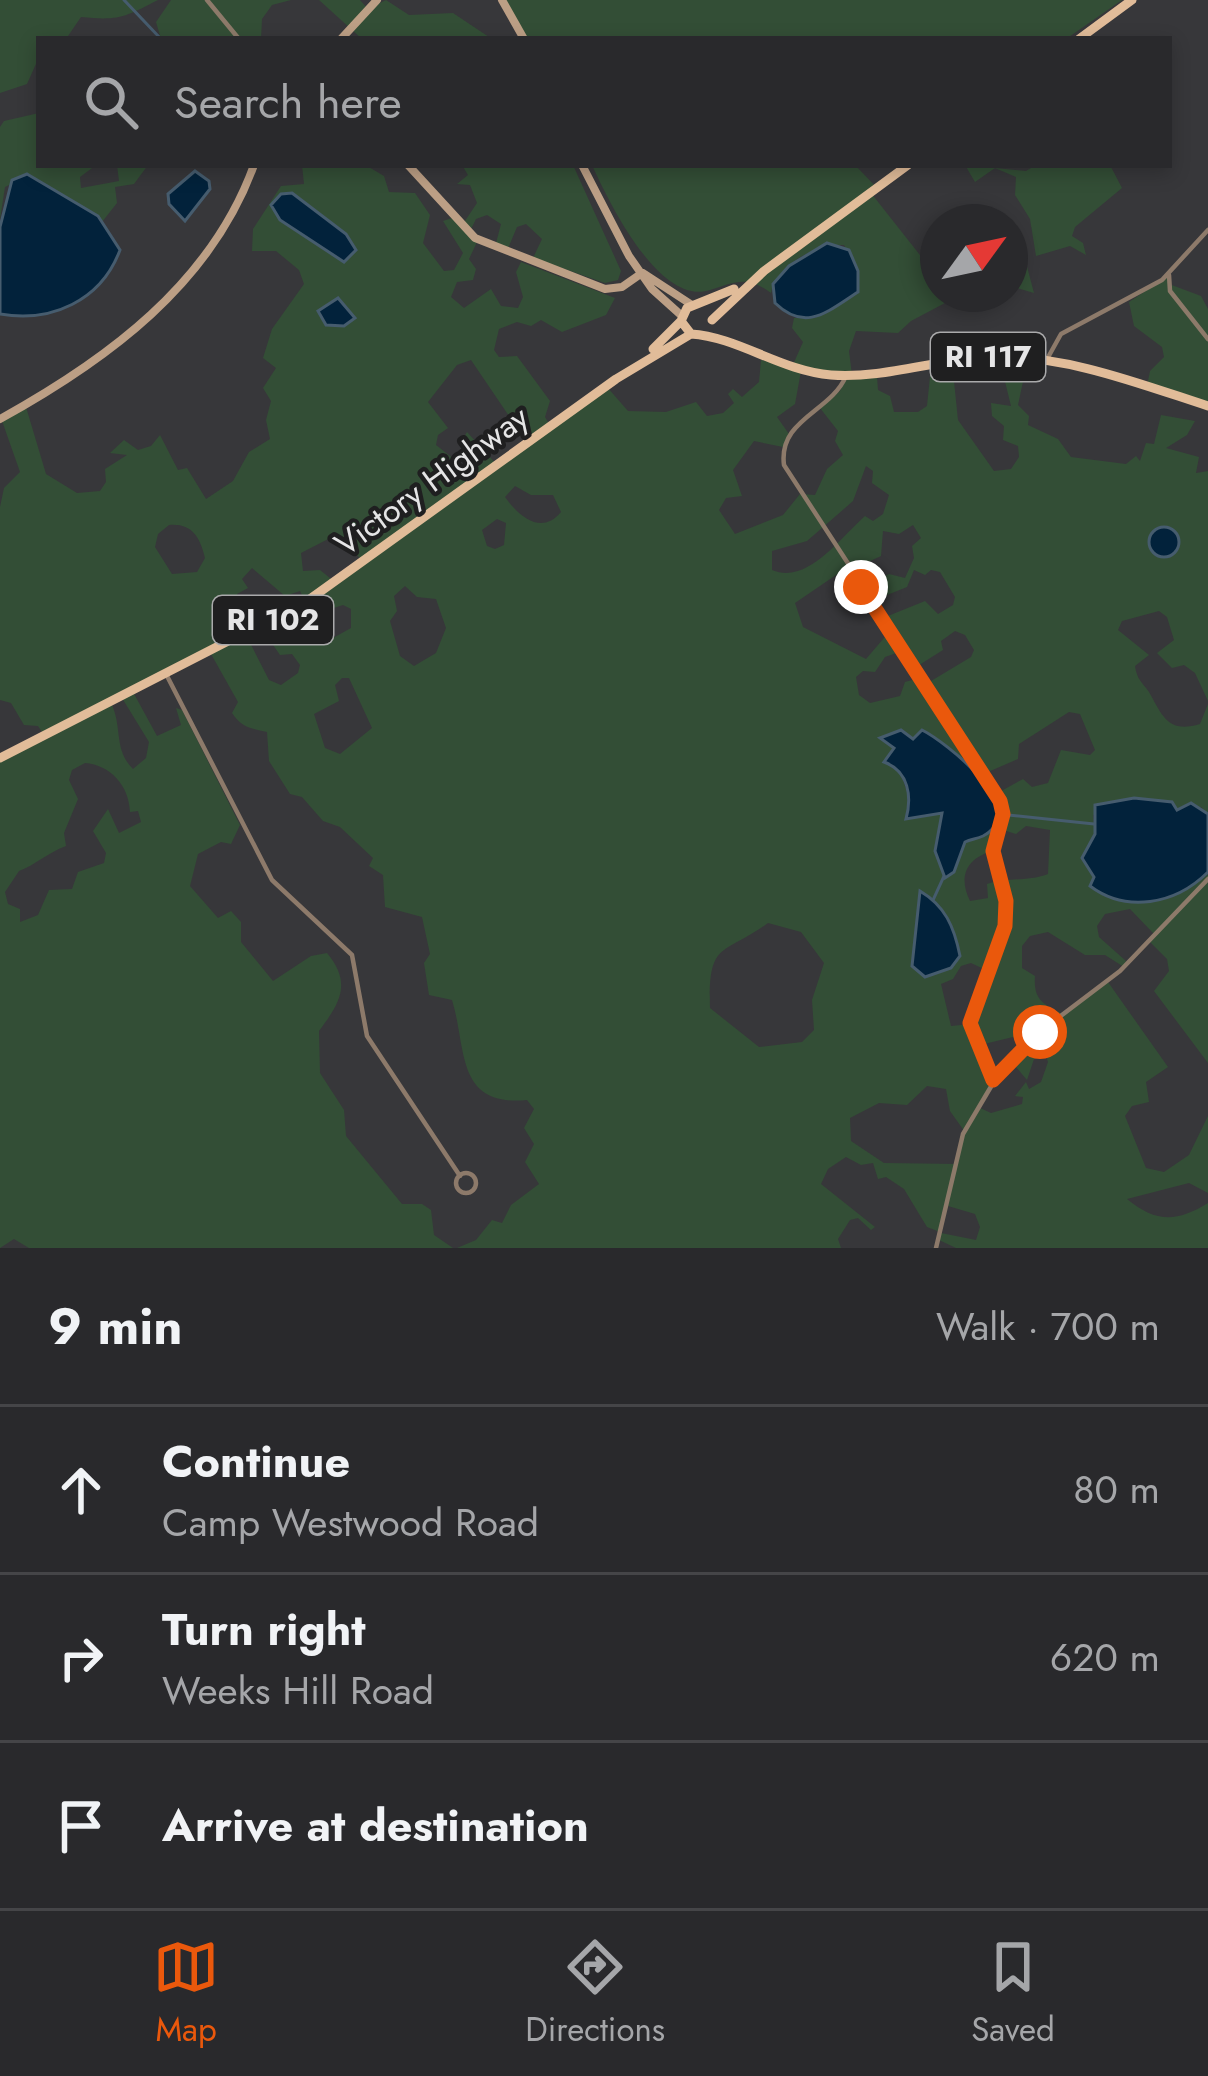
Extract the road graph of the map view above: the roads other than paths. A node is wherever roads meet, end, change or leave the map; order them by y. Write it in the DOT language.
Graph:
graph roads {
  1 [pos="207,0"];
  2 [pos="376,0"];
  3 [pos="502,0"];
  4 [pos="1132,0"];
  5 [pos="237,36"];
  6 [pos="344,36"];
  7 [pos="522,36"];
  8 [pos="1083,36"];
  9 [pos="253,168"];
  10 [pos="411,168"];
  11 [pos="583,168"];
  12 [pos="904,168"];
  13 [pos="1208,230"];
  14 [pos="764,271"];
  15 [pos="642,272"];
  16 [pos="1169,275"];
  17 [pos="697,305"];
  18 [pos="682,319"];
  19 [pos="712,321"];
  20 [pos="697,334"];
  21 [pos="1208,338"];
  22 [pos="765,359"];
  23 [pos="1046,361"];
  24 [pos="631,368"];
  25 [pos="846,376"];
  26 [pos="1208,406"];
  27 [pos="0,419"];
  28 [pos="166,674"];
  29 [pos="0,758"];
  30 [pos="1208,879"];
  31 [pos="993,1080"];
  32 [pos="460,1176"];
  33 [pos="936,1248"];
  1 -- 5 [label="street"];
  2 -- 6 [label="street"];
  3 -- 7 [label="street"];
  4 -- 8 [label="main road"];
  9 -- 27 [label="street"];
  10 -- 15 [label="street"];
  11 -- 15 [label="street"];
  12 -- 14 [label="main road"];
  13 -- 16 [label="street"];
  14 -- 17 [label="main road"];
  14 -- 19 [label="main road"];
  15 -- 17 [label="street"];
  15 -- 18 [label="street"];
  16 -- 21 [label="street"];
  16 -- 23 [label="street"];
  17 -- 18 [label="main road, Victory Highway"];
  17 -- 19 [label="main road"];
  18 -- 20 [label="main road"];
  18 -- 24 [label="main road, Victory Highway / RI 102"];
  19 -- 20 [label="main road"];
  19 -- 22 [label="main road, RI 117"];
  20 -- 22 [label="main road"];
  20 -- 24 [label="main road, Victory Highway / RI 102"];
  22 -- 25 [label="main road, RI 117"];
  23 -- 25 [label="main road, RI 117"];
  23 -- 26 [label="main road, RI 117"];
  24 -- 28 [label="main road, Victory Highway / RI 102"];
  25 -- 31 [label="street"];
  28 -- 29 [label="main road, Victory Highway / RI 102"];
  28 -- 32 [label="street"];
  30 -- 31 [label="street"];
  31 -- 33 [label="street"];
}
